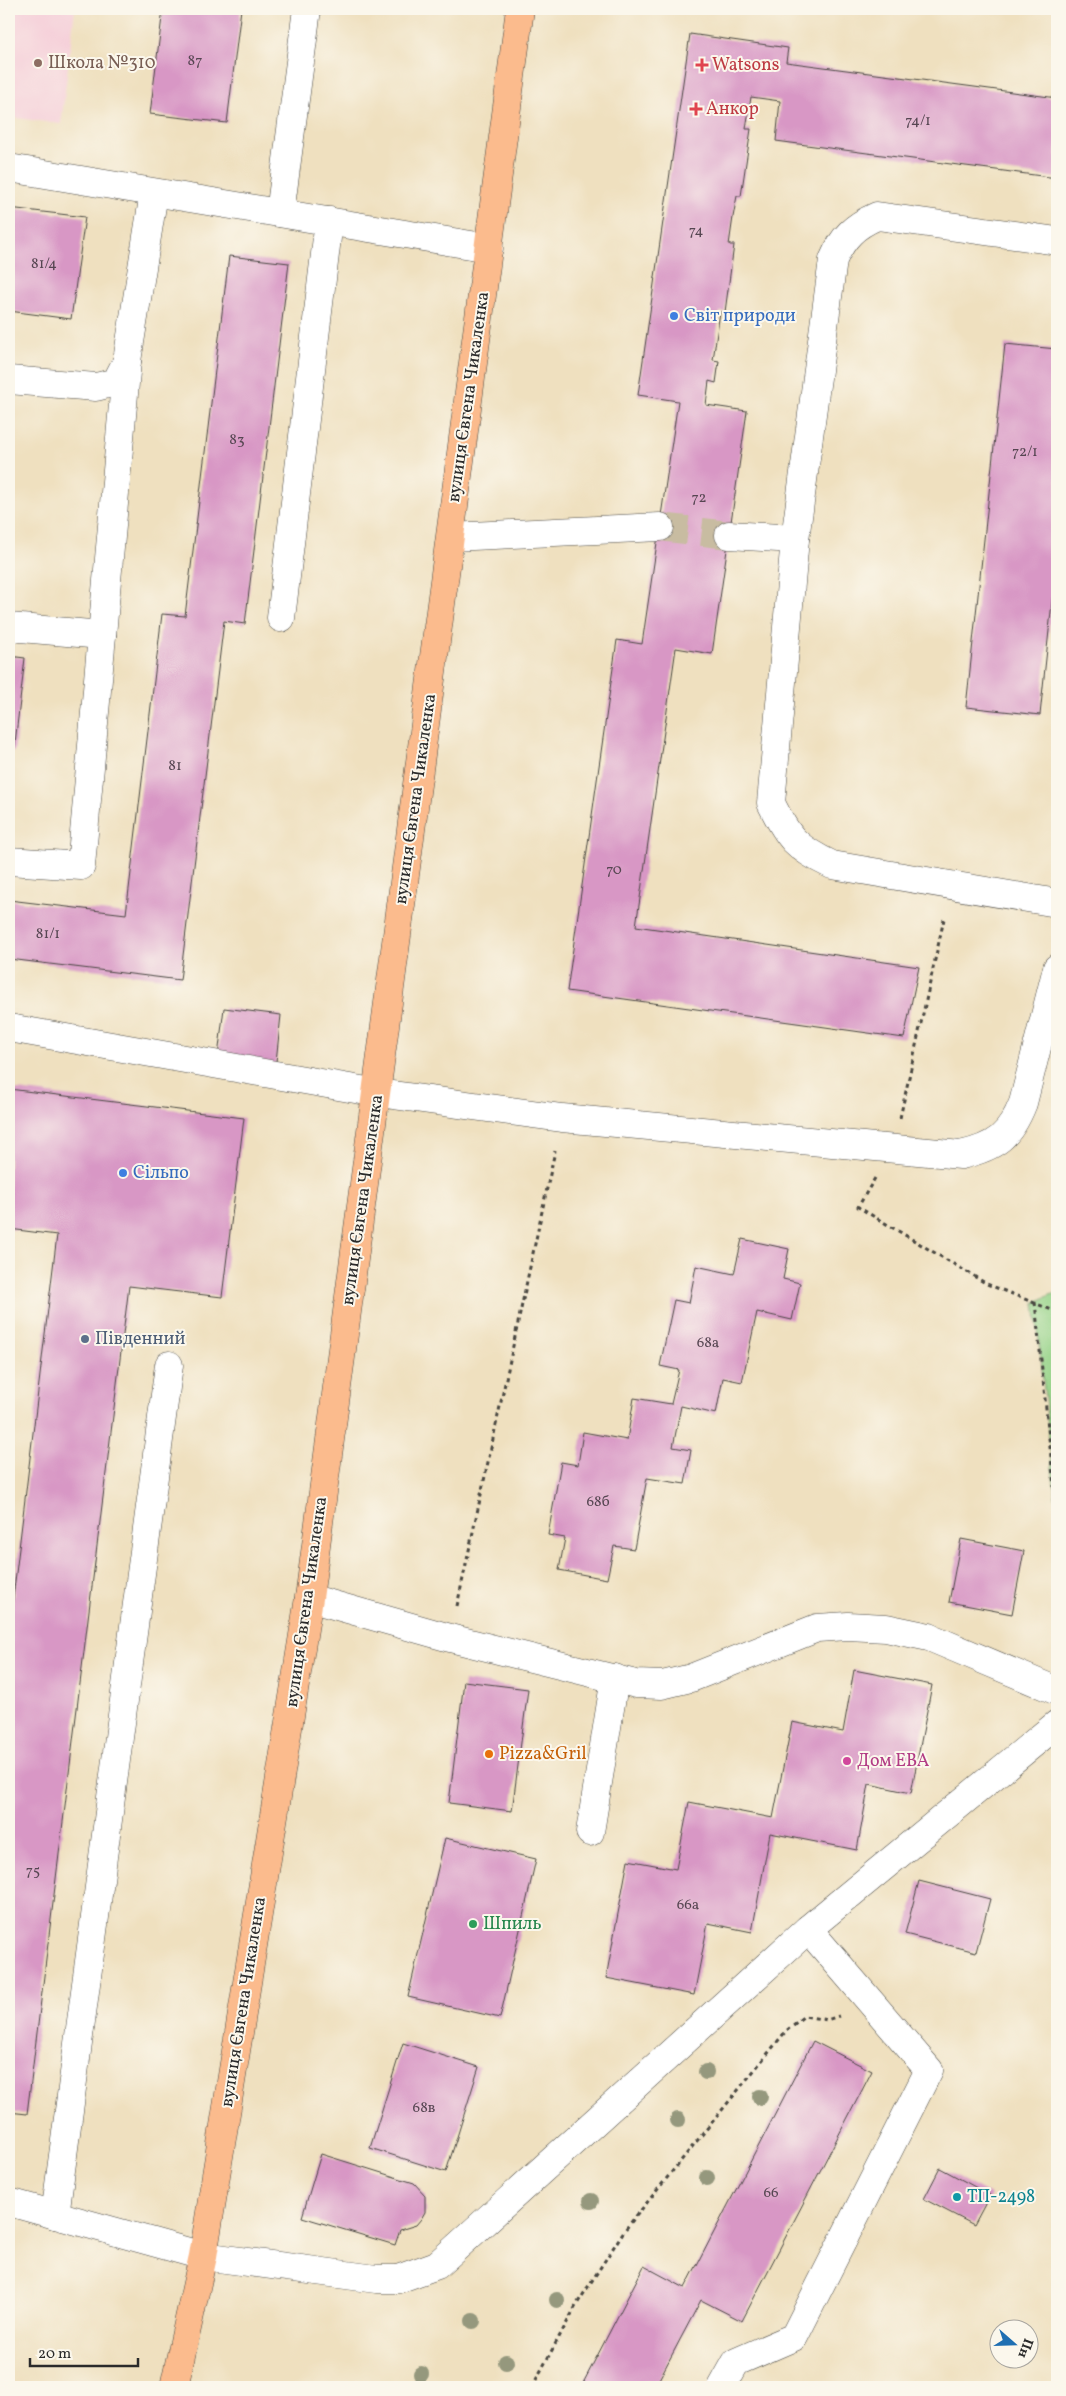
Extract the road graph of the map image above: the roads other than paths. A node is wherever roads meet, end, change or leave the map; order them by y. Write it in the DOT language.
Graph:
graph roads {
  1 [pos="307,9"];
  2 [pos="520,9"];
  3 [pos="9,168"];
  4 [pos="154,193"];
  5 [pos="280,213"];
  6 [pos="329,222"];
  7 [pos="1057,241"];
  8 [pos="489,248"];
  9 [pos="127,362"];
  10 [pos="9,380"];
  11 [pos="660,527"];
  12 [pos="729,536"];
  13 [pos="451,537"];
  14 [pos="795,539"];
  15 [pos="281,618"];
  16 [pos="9,627"];
  17 [pos="102,635"];
  18 [pos="9,861"];
  19 [pos="1057,903"];
  20 [pos="1057,968"];
  21 [pos="9,1028"];
  22 [pos="378,1093"];
  23 [pos="169,1364"];
  24 [pos="309,1598"];
  25 [pos="615,1678"];
  26 [pos="1057,1691"];
  27 [pos="1057,1724"];
  28 [pos="590,1832"];
  29 [pos="808,1929"];
  30 [pos="9,2202"];
  31 [pos="56,2215"];
  32 [pos="203,2256"];
  33 [pos="174,2387"];
  34 [pos="722,2387"];
  1 -- 5 [label="lane"];
  2 -- 8 [label="main road, вулиця Євгена Чикаленка"];
  3 -- 4 [label="lane"];
  4 -- 5 [label="lane"];
  4 -- 9 [label="lane"];
  5 -- 6 [label="lane"];
  6 -- 8 [label="lane"];
  6 -- 15 [label="lane"];
  7 -- 14 [label="lane"];
  8 -- 13 [label="main road, вулиця Євгена Чикаленка"];
  9 -- 10 [label="lane"];
  9 -- 17 [label="lane"];
  11 -- 13 [label="lane"];
  12 -- 14 [label="lane"];
  13 -- 22 [label="main road, вулиця Євгена Чикаленка"];
  14 -- 19 [label="lane"];
  16 -- 17 [label="lane"];
  17 -- 18 [label="lane"];
  20 -- 22 [label="lane"];
  21 -- 22 [label="lane"];
  22 -- 24 [label="main road, вулиця Євгена Чикаленка"];
  23 -- 31 [label="lane"];
  24 -- 25 [label="lane"];
  24 -- 32 [label="main road, вулиця Євгена Чикаленка"];
  25 -- 26 [label="lane"];
  25 -- 28 [label="lane"];
  27 -- 29 [label="lane"];
  29 -- 32 [label="lane"];
  29 -- 34 [label="lane"];
  30 -- 31 [label="lane"];
  31 -- 32 [label="lane"];
  32 -- 33 [label="main road, вулиця Євгена Чикаленка"];
}
